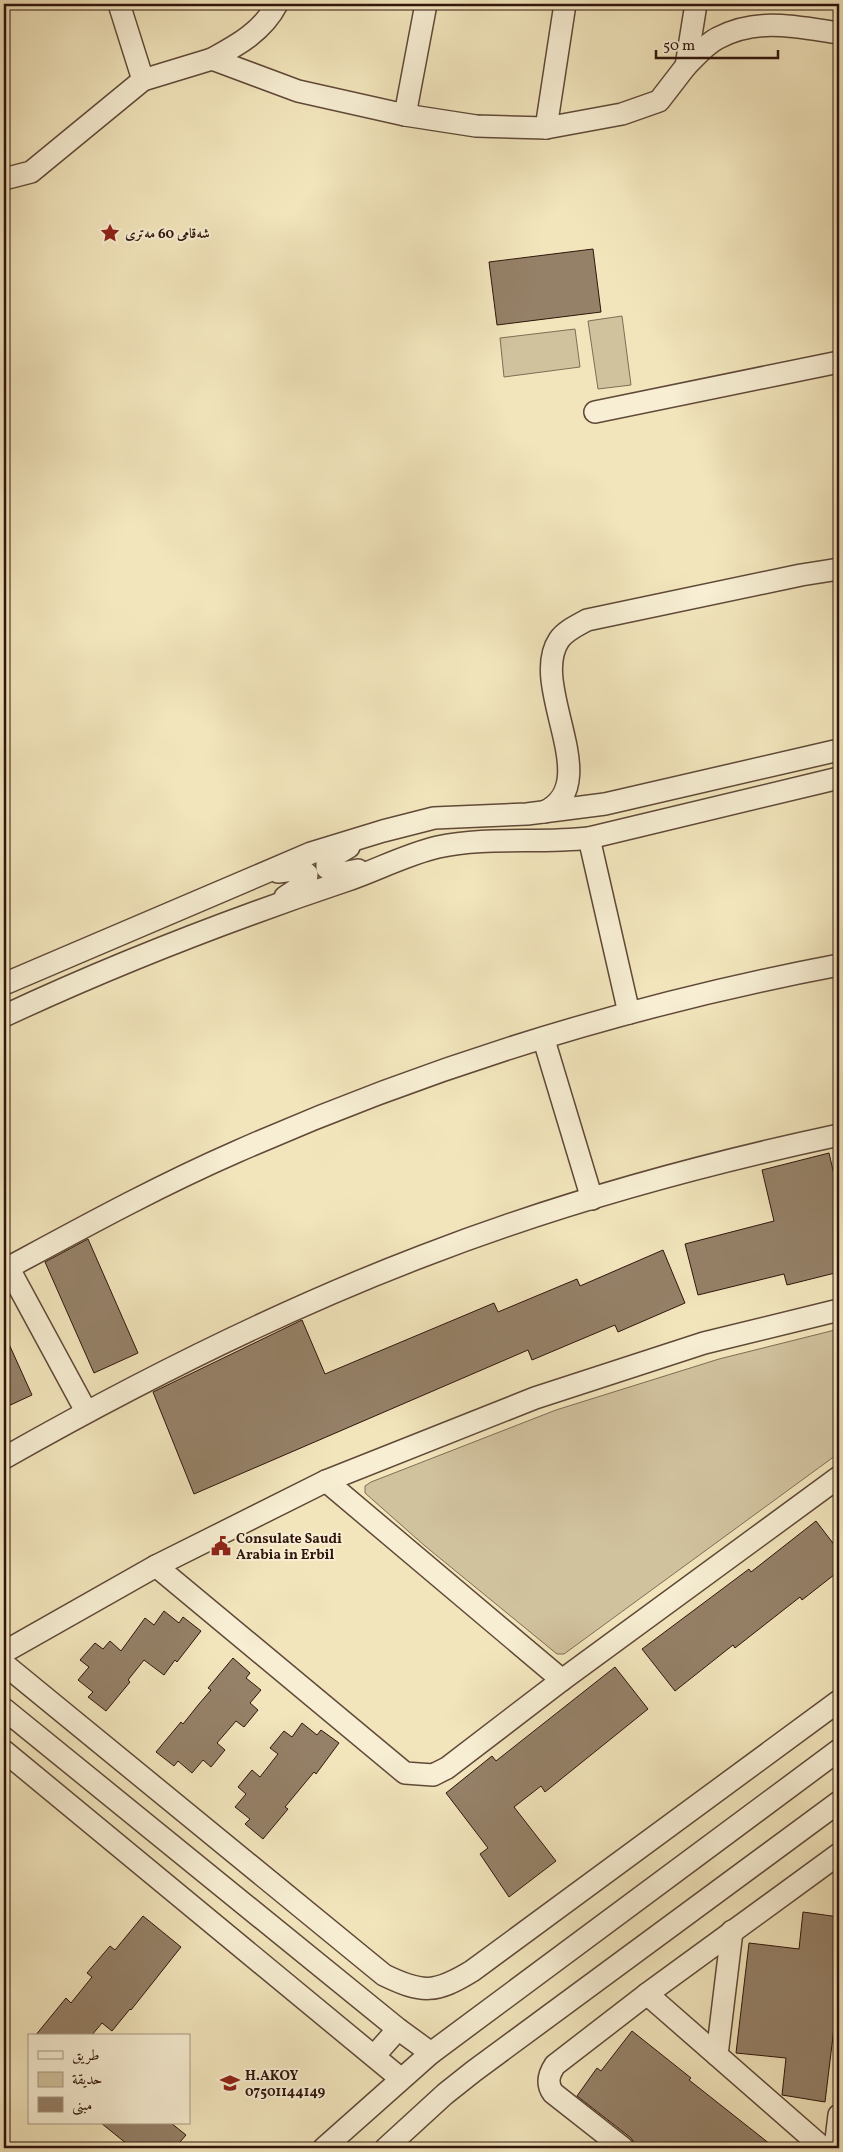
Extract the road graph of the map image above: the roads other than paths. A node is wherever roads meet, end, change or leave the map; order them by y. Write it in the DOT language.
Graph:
graph roads {
  1 [pos="119,4"];
  2 [pos="277,4"];
  3 [pos="426,4"];
  4 [pos="565,4"];
  5 [pos="696,4"];
  6 [pos="839,32"];
  7 [pos="212,59"];
  8 [pos="686,66"];
  9 [pos="143,80"];
  10 [pos="405,115"];
  11 [pos="546,128"];
  12 [pos="4,179"];
  13 [pos="839,362"];
  14 [pos="595,412"];
  15 [pos="839,569"];
  16 [pos="562,726"];
  17 [pos="839,750"];
  18 [pos="839,778"];
  19 [pos="615,802"];
  20 [pos="544,812"];
  21 [pos="383,831"];
  22 [pos="589,838"];
  23 [pos="396,863"];
  24 [pos="263,874"];
  25 [pos="270,906"];
  26 [pos="839,965"];
  27 [pos="4,984"];
  28 [pos="629,1013"];
  29 [pos="4,1016"];
  30 [pos="544,1040"];
  31 [pos="839,1136"];
  32 [pos="592,1199"];
  33 [pos="6,1268"];
  34 [pos="839,1310"];
  35 [pos="86,1411"];
  36 [pos="4,1458"];
  37 [pos="839,1477"];
  38 [pos="326,1481"];
  39 [pos="156,1566"];
  40 [pos="4,1652"];
  41 [pos="4,1664"];
  42 [pos="562,1680"];
  43 [pos="839,1701"];
  44 [pos="4,1709"];
  45 [pos="839,1750"];
  46 [pos="4,1751"];
  47 [pos="839,1802"];
  48 [pos="839,1854"];
  49 [pos="732,1932"];
  50 [pos="647,1994"];
  51 [pos="398,2030"];
  52 [pos="431,2052"];
  53 [pos="718,2055"];
  54 [pos="375,2056"];
  55 [pos="400,2078"];
  56 [pos="839,2117"];
  57 [pos="324,2148"];
  58 [pos="386,2148"];
  59 [pos="623,2148"];
  60 [pos="823,2148"];
  61 [pos="835,2148"];
  1 -- 9 [label="street"];
  2 -- 7 [label="street"];
  3 -- 10 [label="street"];
  4 -- 11 [label="street"];
  5 -- 8 [label="street"];
  6 -- 8 [label="street"];
  7 -- 9 [label="street"];
  7 -- 10 [label="street"];
  8 -- 11 [label="street"];
  9 -- 12 [label="street"];
  10 -- 11 [label="street"];
  13 -- 14 [label="street"];
  15 -- 16 [label="street"];
  16 -- 19 [label="street"];
  16 -- 20 [label="street"];
  17 -- 19 [label="street"];
  18 -- 22 [label="street"];
  19 -- 20 [label="street"];
  20 -- 21 [label="street"];
  21 -- 23 [label="street"];
  21 -- 24 [label="street"];
  22 -- 23 [label="street"];
  22 -- 28 [label="street"];
  23 -- 25 [label="street"];
  24 -- 25 [label="street"];
  24 -- 27 [label="street"];
  25 -- 29 [label="street"];
  26 -- 28 [label="street"];
  28 -- 30 [label="street"];
  30 -- 32 [label="street"];
  30 -- 33 [label="street"];
  31 -- 32 [label="street"];
  32 -- 35 [label="street"];
  33 -- 35 [label="street"];
  34 -- 38 [label="street"];
  35 -- 36 [label="street"];
  37 -- 42 [label="street"];
  38 -- 39 [label="street"];
  38 -- 42 [label="street"];
  39 -- 40 [label="street"];
  39 -- 42 [label="street"];
  41 -- 43 [label="street"];
  44 -- 51 [label="street"];
  45 -- 52 [label="street"];
  46 -- 54 [label="street"];
  47 -- 58 [label="street"];
  48 -- 49 [label="street"];
  49 -- 50 [label="street"];
  49 -- 53 [label="street"];
  50 -- 53 [label="street"];
  50 -- 59 [label="street"];
  51 -- 52 [label="street"];
  51 -- 54 [label="street"];
  52 -- 55 [label="street"];
  53 -- 60 [label="street"];
  54 -- 55 [label="street"];
  55 -- 57 [label="street"];
  56 -- 61 [label="street"];
}
